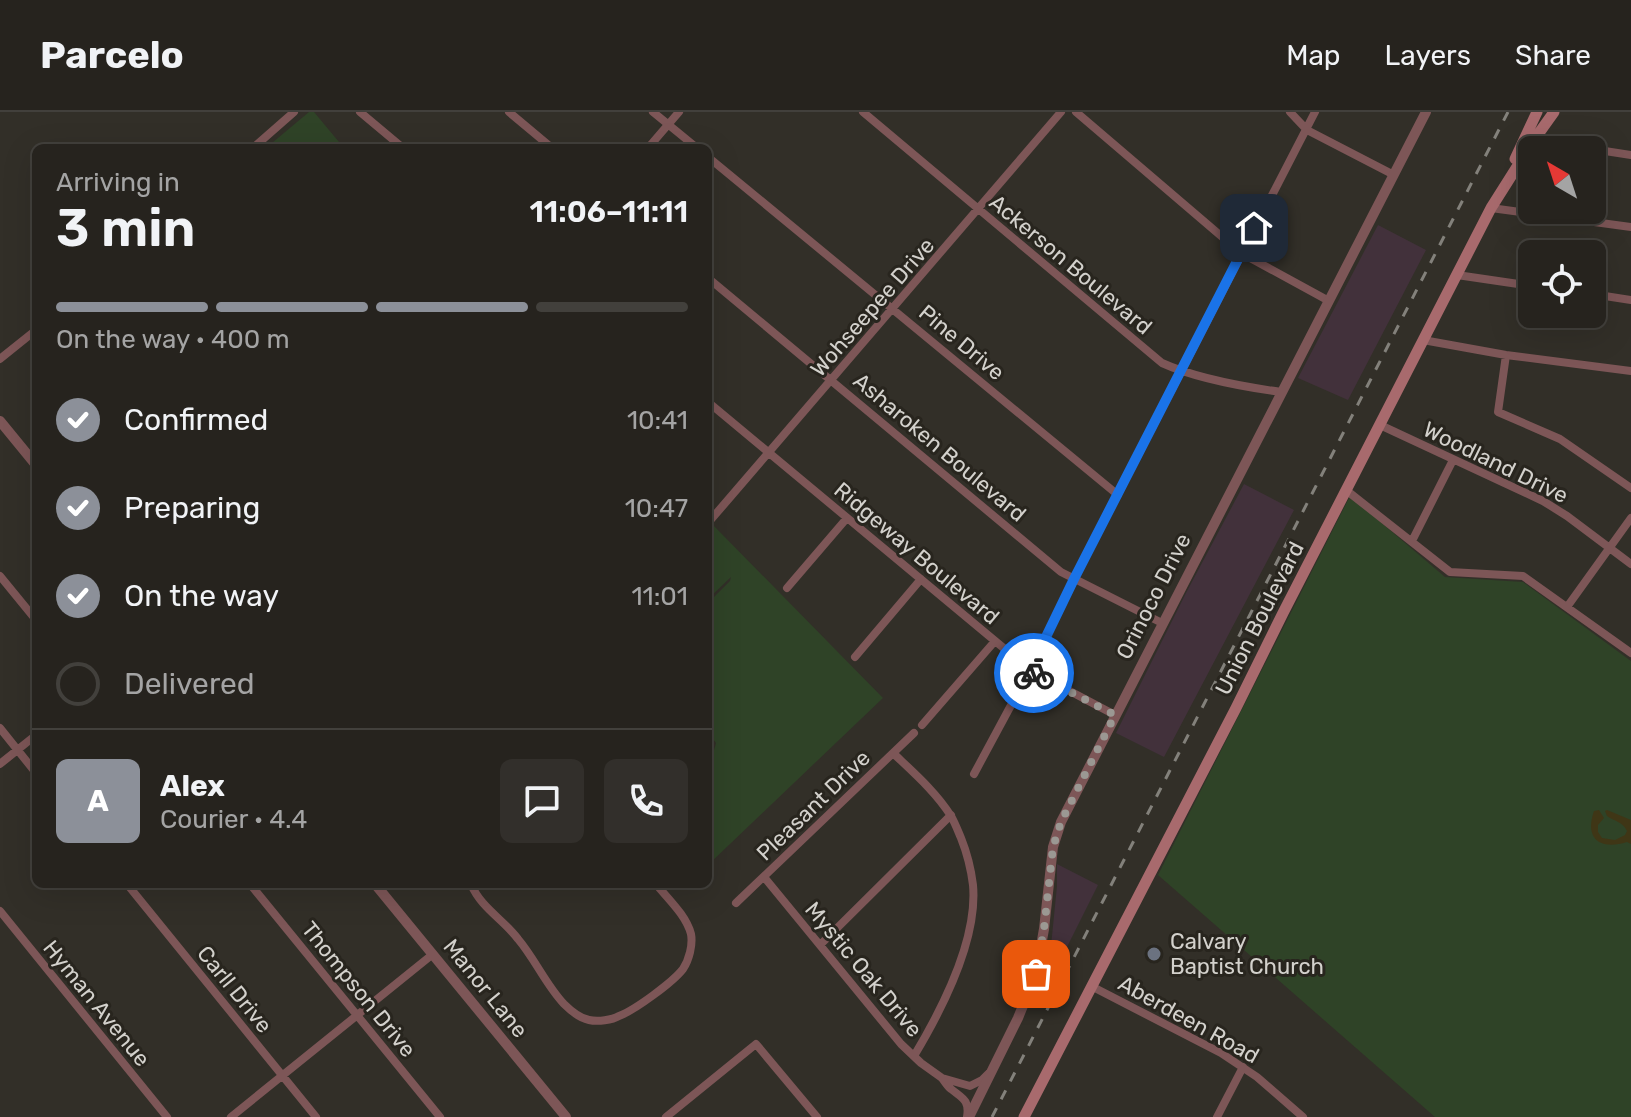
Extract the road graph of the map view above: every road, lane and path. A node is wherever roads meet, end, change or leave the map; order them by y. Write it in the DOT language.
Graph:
graph roads {
  1 [pos="294,112"];
  2 [pos="360,112"];
  3 [pos="509,112"];
  4 [pos="653,112"];
  5 [pos="679,112"];
  6 [pos="863,112"];
  7 [pos="1061,112"];
  8 [pos="1076,112"];
  9 [pos="1290,112"];
  10 [pos="1315,112"];
  11 [pos="1426,112"];
  12 [pos="1537,112"];
  13 [pos="1554,112"];
  14 [pos="668,124"];
  15 [pos="1307,130"];
  16 [pos="1537,136"];
  17 [pos="258,144"];
  18 [pos="398,144"];
  19 [pos="547,144"];
  20 [pos="651,144"];
  21 [pos="692,144"];
  22 [pos="1606,151"];
  23 [pos="1631,155"];
  24 [pos="712,160"];
  25 [pos="1518,165"];
  26 [pos="1394,175"];
  27 [pos="1500,193"];
  28 [pos="1491,208"];
  29 [pos="979,210"];
  30 [pos="1631,227"];
  31 [pos="1241,253"];
  32 [pos="1457,275"];
  33 [pos="712,281"];
  34 [pos="1518,284"];
  35 [pos="1606,296"];
  36 [pos="1631,300"];
  37 [pos="1329,301"];
  38 [pos="893,309"];
  39 [pos="32,333"];
  40 [pos="1423,340"];
  41 [pos="1506,355"];
  42 [pos="0,359"];
  43 [pos="1181,371"];
  44 [pos="1631,371"];
  45 [pos="832,381"];
  46 [pos="1281,392"];
  47 [pos="712,405"];
  48 [pos="0,421"];
  49 [pos="1380,425"];
  50 [pos="770,452"];
  51 [pos="32,460"];
  52 [pos="1453,460"];
  53 [pos="1631,488"];
  54 [pos="1346,490"];
  55 [pos="1118,495"];
  56 [pos="712,518"];
  57 [pos="847,518"];
  58 [pos="1631,518"];
  59 [pos="1412,541"];
  60 [pos="1610,549"];
  61 [pos="1631,564"];
  62 [pos="0,576"];
  63 [pos="921,579"];
  64 [pos="1074,579"];
  65 [pos="787,588"];
  66 [pos="1567,607"];
  67 [pos="32,615"];
  68 [pos="1162,623"];
  69 [pos="995,641"];
  70 [pos="1631,653"];
  71 [pos="855,657"];
  72 [pos="1030,670"];
  73 [pos="1115,715"];
  74 [pos="922,725"];
  75 [pos="0,728"];
  76 [pos="914,733"];
  77 [pos="32,738"];
  78 [pos="18,750"];
  79 [pos="893,753"];
  80 [pos="0,764"];
  81 [pos="32,768"];
  82 [pos="974,774"];
  83 [pos="951,815"];
  84 [pos="764,877"];
  85 [pos="130,888"];
  86 [pos="253,888"];
  87 [pos="378,888"];
  88 [pos="473,888"];
  89 [pos="659,888"];
  90 [pos="736,903"];
  91 [pos="0,911"];
  92 [pos="820,945"];
  93 [pos="433,954"];
  94 [pos="1091,986"];
  95 [pos="357,1015"];
  96 [pos="914,1056"];
  97 [pos="997,1064"];
  98 [pos="1243,1067"];
  99 [pos="283,1076"];
  100 [pos="942,1078"];
  101 [pos="167,1117"];
  102 [pos="231,1117"];
  103 [pos="316,1117"];
  104 [pos="440,1117"];
  105 [pos="566,1117"];
  106 [pos="666,1117"];
  107 [pos="817,1117"];
  108 [pos="968,1117"];
  109 [pos="1024,1117"];
  110 [pos="1217,1117"];
  111 [pos="1303,1117"];
  1 -- 17 [label="street"];
  2 -- 18 [label="street"];
  3 -- 19 [label="street"];
  4 -- 14 [label="street"];
  5 -- 14 [label="street"];
  6 -- 29 [label="street, Ackerson Boulevard"];
  7 -- 29 [label="street, Wohseepee Drive"];
  8 -- 31 [label="street"];
  9 -- 15 [label="street"];
  10 -- 15 [label="street"];
  11 -- 26 [label="street, Orinoco Drive"];
  12 -- 27 [label="main road"];
  13 -- 16 [label="main road, Union Boulevard"];
  14 -- 20 [label="street"];
  14 -- 21 [label="street"];
  15 -- 26 [label="street"];
  15 -- 31 [label="street"];
  22 -- 23 [label="street"];
  24 -- 38 [label="street, Pine Drive"];
  25 -- 27 [label="main road, Union Boulevard"];
  26 -- 37 [label="street, Orinoco Drive"];
  27 -- 28 [label="main road, Union Boulevard"];
  28 -- 30 [label="street"];
  28 -- 32 [label="main road, Union Boulevard"];
  29 -- 38 [label="street, Wohseepee Drive"];
  29 -- 43 [label="street, Ackerson Boulevard"];
  31 -- 37 [label="street"];
  31 -- 43 [label="street"];
  32 -- 34 [label="street"];
  32 -- 40 [label="main road, Union Boulevard"];
  33 -- 45 [label="street, Asharoken Boulevard"];
  35 -- 36 [label="street"];
  37 -- 46 [label="street, Orinoco Drive"];
  38 -- 45 [label="street, Wohseepee Drive"];
  38 -- 55 [label="street, Pine Drive"];
  39 -- 42 [label="street"];
  40 -- 41 [label="street"];
  40 -- 49 [label="main road, Union Boulevard"];
  41 -- 44 [label="street"];
  41 -- 53 [label="street"];
  43 -- 46 [label="street, Ackerson Boulevard"];
  43 -- 55 [label="street"];
  45 -- 50 [label="street, Wohseepee Drive"];
  45 -- 64 [label="street, Asharoken Boulevard"];
  46 -- 68 [label="street, Orinoco Drive"];
  47 -- 50 [label="street, Ridgeway Boulevard"];
  48 -- 51 [label="street"];
  49 -- 52 [label="street, Woodland Drive"];
  49 -- 54 [label="main road, Union Boulevard"];
  50 -- 56 [label="street, Wohseepee Drive"];
  50 -- 57 [label="street, Ridgeway Boulevard"];
  52 -- 59 [label="street"];
  52 -- 60 [label="street, Woodland Drive"];
  54 -- 59 [label="street"];
  54 -- 94 [label="main road, Union Boulevard"];
  55 -- 64 [label="street"];
  57 -- 63 [label="street, Ridgeway Boulevard"];
  57 -- 65 [label="street"];
  58 -- 60 [label="street"];
  59 -- 66 [label="street"];
  60 -- 61 [label="street, Woodland Drive"];
  60 -- 66 [label="street"];
  62 -- 67 [label="street"];
  63 -- 69 [label="street, Ridgeway Boulevard"];
  63 -- 71 [label="street"];
  64 -- 68 [label="street, Asharoken Boulevard"];
  64 -- 72 [label="street"];
  66 -- 70 [label="street"];
  68 -- 73 [label="street, Orinoco Drive"];
  69 -- 72 [label="street, Ridgeway Boulevard"];
  69 -- 74 [label="street"];
  72 -- 73 [label="street, Ridgeway Boulevard"];
  72 -- 82 [label="street"];
  73 -- 97 [label="street, Orinoco Drive"];
  75 -- 78 [label="street"];
  76 -- 79 [label="street, Pleasant Drive"];
  77 -- 78 [label="street"];
  78 -- 80 [label="street"];
  78 -- 81 [label="street"];
  79 -- 83 [label="street"];
  79 -- 84 [label="street, Pleasant Drive"];
  83 -- 92 [label="street"];
  83 -- 96 [label="street"];
  84 -- 90 [label="street, Pleasant Drive"];
  84 -- 92 [label="street, Mystic Oak Drive"];
  85 -- 99 [label="street, Carll Drive"];
  86 -- 95 [label="street, Thompson Drive"];
  87 -- 93 [label="street, Manor Lane"];
  88 -- 89 [label="street"];
  91 -- 101 [label="street, Hyman Avenue"];
  92 -- 96 [label="street, Mystic Oak Drive"];
  93 -- 95 [label="street"];
  93 -- 105 [label="street, Manor Lane"];
  94 -- 98 [label="street, Aberdeen Road"];
  94 -- 109 [label="main road, Union Boulevard"];
  95 -- 99 [label="street"];
  95 -- 104 [label="street, Thompson Drive"];
  96 -- 100 [label="street, Mystic Oak Drive"];
  97 -- 100 [label="street"];
  97 -- 108 [label="street, Orinoco Drive"];
  98 -- 110 [label="street"];
  98 -- 111 [label="street, Aberdeen Road"];
  99 -- 102 [label="street"];
  99 -- 103 [label="street, Carll Drive"];
  100 -- 108 [label="street, Mystic Oak Drive"];
  106 -- 107 [label="street"];
}
